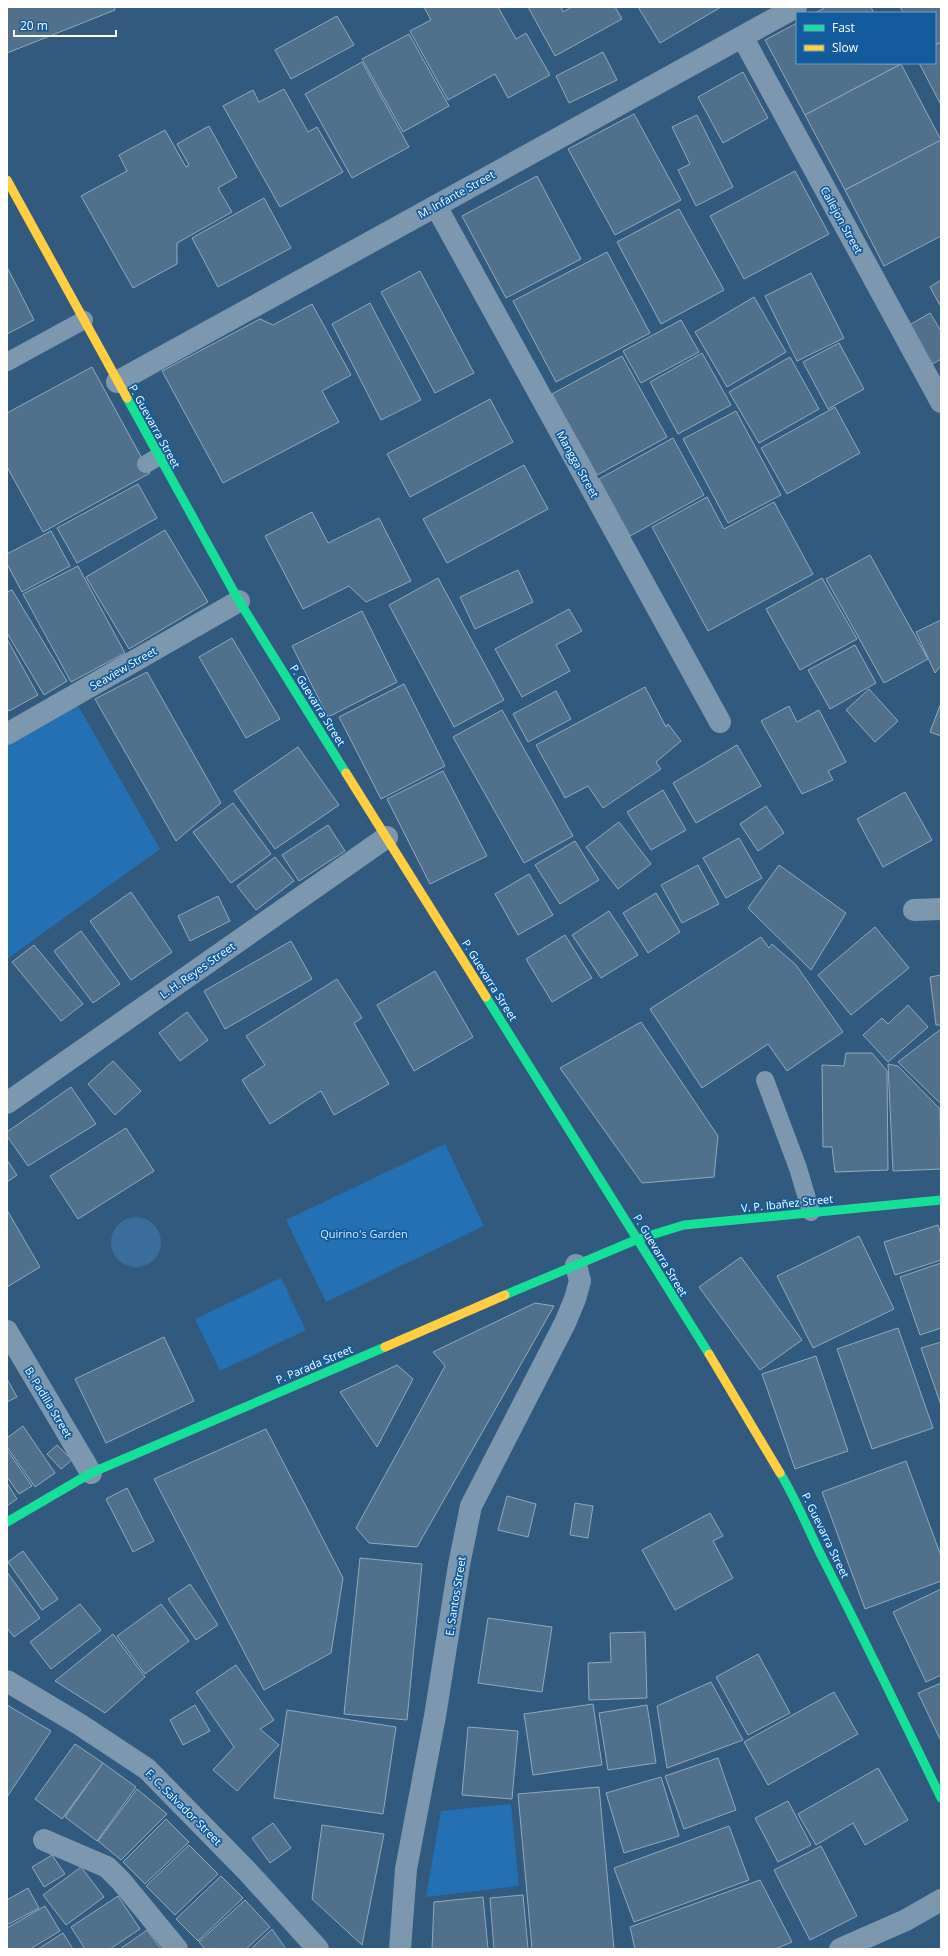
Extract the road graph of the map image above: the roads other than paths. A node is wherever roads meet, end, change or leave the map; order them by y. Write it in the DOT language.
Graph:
graph roads {
  1 [pos="796,7"];
  2 [pos="743,38"];
  3 [pos="7,180"];
  4 [pos="436,206"];
  5 [pos="84,320"];
  6 [pos="7,362"];
  7 [pos="116,382"];
  8 [pos="941,402"];
  9 [pos="239,601"];
  10 [pos="720,722"];
  11 [pos="7,734"];
  12 [pos="388,837"];
  13 [pos="941,909"];
  14 [pos="914,910"];
  15 [pos="765,1080"];
  16 [pos="7,1103"];
  17 [pos="941,1200"];
  18 [pos="811,1212"];
  19 [pos="638,1239"];
  20 [pos="576,1265"];
  21 [pos="7,1331"];
  22 [pos="91,1473"];
  23 [pos="7,1522"];
  24 [pos="7,1681"];
  25 [pos="941,1798"];
  26 [pos="44,1840"];
  27 [pos="941,1900"];
  28 [pos="177,1949"];
  29 [pos="318,1949"];
  30 [pos="400,1949"];
  31 [pos="840,1949"];
  1 -- 2 [label="street, M. Infante Street"];
  2 -- 4 [label="street, M. Infante Street"];
  2 -- 8 [label="street, Callejon Street"];
  3 -- 5 [label="main road, P. Guevarra Street"];
  4 -- 7 [label="street, M. Infante Street"];
  4 -- 10 [label="street, Mangga Street"];
  5 -- 6 [label="lane"];
  5 -- 7 [label="main road, P. Guevarra Street"];
  7 -- 9 [label="main road, P. Guevarra Street"];
  9 -- 11 [label="street, Seaview Street"];
  9 -- 12 [label="main road, P. Guevarra Street"];
  12 -- 16 [label="street, L. H. Reyes Street"];
  12 -- 19 [label="main road, P. Guevarra Street"];
  13 -- 14 [label="street"];
  15 -- 18 [label="lane"];
  17 -- 18 [label="main road, V. P. Ibañez Street"];
  18 -- 19 [label="main road, V. P. Ibañez Street"];
  19 -- 20 [label="main road, P. Parada Street"];
  19 -- 25 [label="main road, P. Guevarra Street"];
  20 -- 22 [label="main road, P. Parada Street"];
  20 -- 30 [label="street, E. Santos Street"];
  21 -- 22 [label="street, B. Padilla Street"];
  22 -- 23 [label="main road, P. Parada Street"];
  24 -- 29 [label="street, F. C. Salvador Street"];
  26 -- 28 [label="street"];
  27 -- 31 [label="street"];
}
